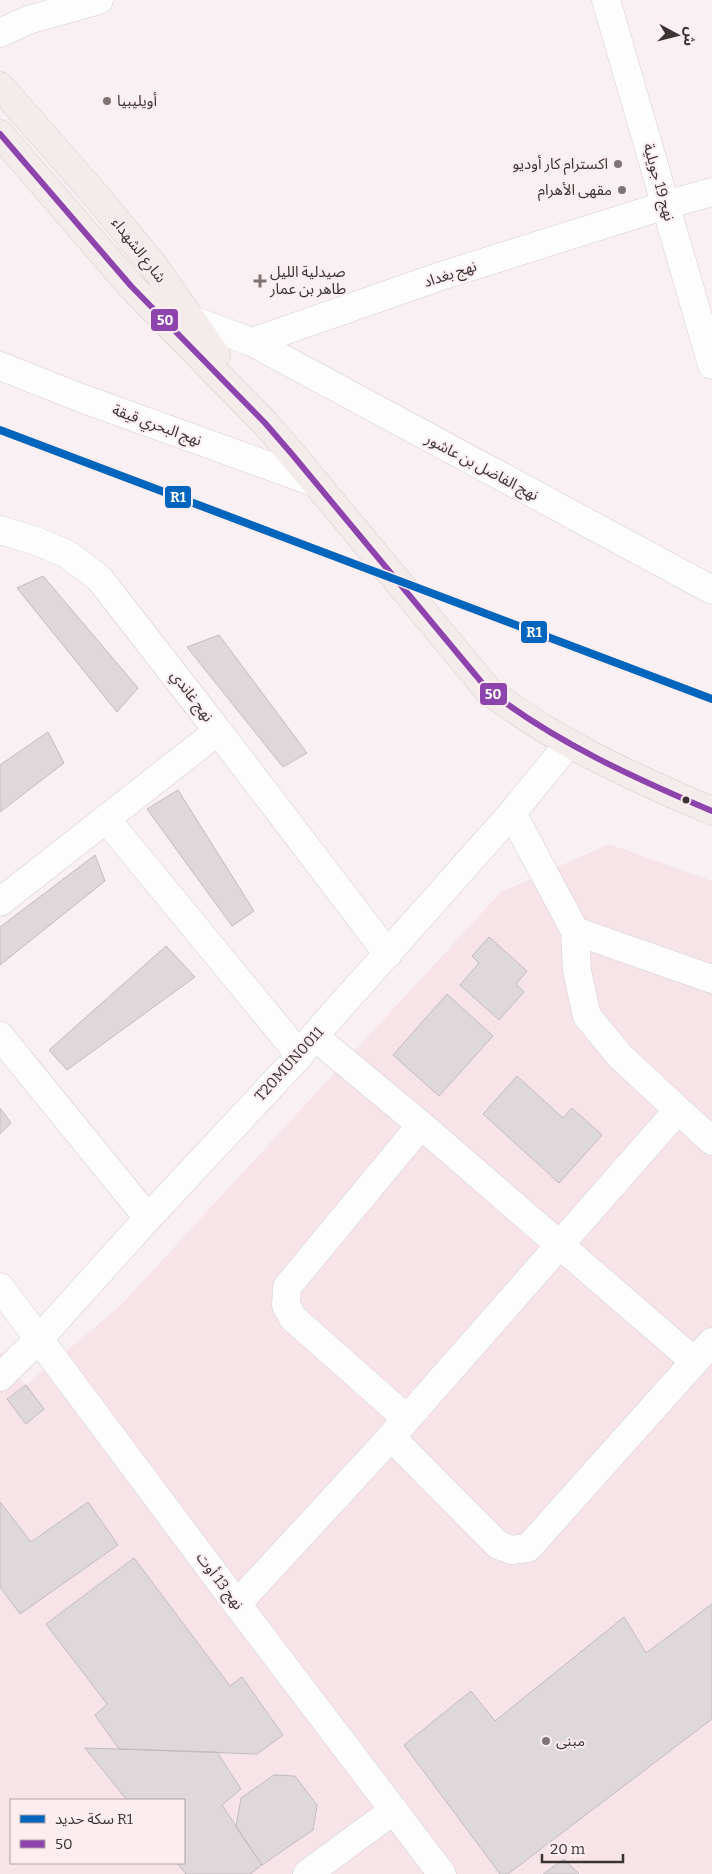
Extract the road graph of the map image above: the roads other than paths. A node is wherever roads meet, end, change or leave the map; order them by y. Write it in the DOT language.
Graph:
graph roads {
  1 [pos="99,0"];
  2 [pos="606,0"];
  3 [pos="4,30"];
  4 [pos="0,86"];
  5 [pos="0,134"];
  6 [pos="712,192"];
  7 [pos="666,204"];
  8 [pos="192,320"];
  9 [pos="252,342"];
  10 [pos="712,365"];
  11 [pos="0,366"];
  12 [pos="265,423"];
  13 [pos="314,482"];
  14 [pos="0,530"];
  15 [pos="706,583"];
  16 [pos="218,731"];
  17 [pos="569,743"];
  18 [pos="712,811"];
  19 [pos="512,813"];
  20 [pos="106,819"];
  21 [pos="0,902"];
  22 [pos="575,931"];
  23 [pos="388,954"];
  24 [pos="712,979"];
  25 [pos="0,1036"];
  26 [pos="307,1046"];
  27 [pos="678,1110"];
  28 [pos="422,1124"];
  29 [pos="712,1141"];
  30 [pos="148,1218"];
  31 [pos="560,1244"];
  32 [pos="0,1287"];
  33 [pos="39,1339"];
  34 [pos="712,1342"];
  35 [pos="694,1362"];
  36 [pos="0,1377"];
  37 [pos="399,1428"];
  38 [pos="237,1604"];
  39 [pos="394,1810"];
  40 [pos="307,1874"];
  41 [pos="442,1874"];
  1 -- 3 [label="street"];
  2 -- 7 [label="street, نهج 19 جويلية"];
  4 -- 8 [label="main road, شارع الشهداء"];
  5 -- 12 [label="main road, شارع الشهداء"];
  6 -- 7 [label="street, نهج بغداد"];
  7 -- 9 [label="street, نهج بغداد"];
  7 -- 10 [label="street, نهج 19 جويلية"];
  8 -- 9 [label="street"];
  8 -- 12 [label="main road, شارع الشهداء"];
  9 -- 15 [label="street, نهج الفاضل بن عاشور"];
  11 -- 13 [label="street, نهج البحري قيقة"];
  12 -- 13 [label="main road, شارع الشهداء"];
  13 -- 17 [label="main road, شارع الشهداء"];
  14 -- 16 [label="street, نهج غاندي"];
  16 -- 20 [label="street, نهج غاندي"];
  16 -- 23 [label="street"];
  17 -- 18 [label="main road, شارع الشهداء"];
  17 -- 19 [label="street, T20MUN0011"];
  19 -- 22 [label="street"];
  19 -- 23 [label="street, T20MUN0011"];
  20 -- 21 [label="street, نهج غاندي"];
  20 -- 26 [label="street"];
  22 -- 24 [label="street"];
  22 -- 27 [label="street"];
  23 -- 26 [label="street, T20MUN0011"];
  25 -- 30 [label="street"];
  26 -- 28 [label="street"];
  26 -- 30 [label="street, T20MUN0011"];
  27 -- 29 [label="street"];
  27 -- 31 [label="street"];
  28 -- 31 [label="street"];
  28 -- 37 [label="street"];
  30 -- 33 [label="street, T20MUN0011"];
  31 -- 35 [label="street"];
  31 -- 37 [label="street"];
  32 -- 33 [label="street, نهج 13 أوت"];
  33 -- 36 [label="street, T20MUN0011"];
  33 -- 38 [label="street, نهج 13 أوت"];
  34 -- 35 [label="street"];
  35 -- 37 [label="street"];
  37 -- 38 [label="street"];
  38 -- 39 [label="street, نهج 13 أوت"];
  39 -- 40 [label="street"];
  39 -- 41 [label="street, نهج 13 أوت"];
}
